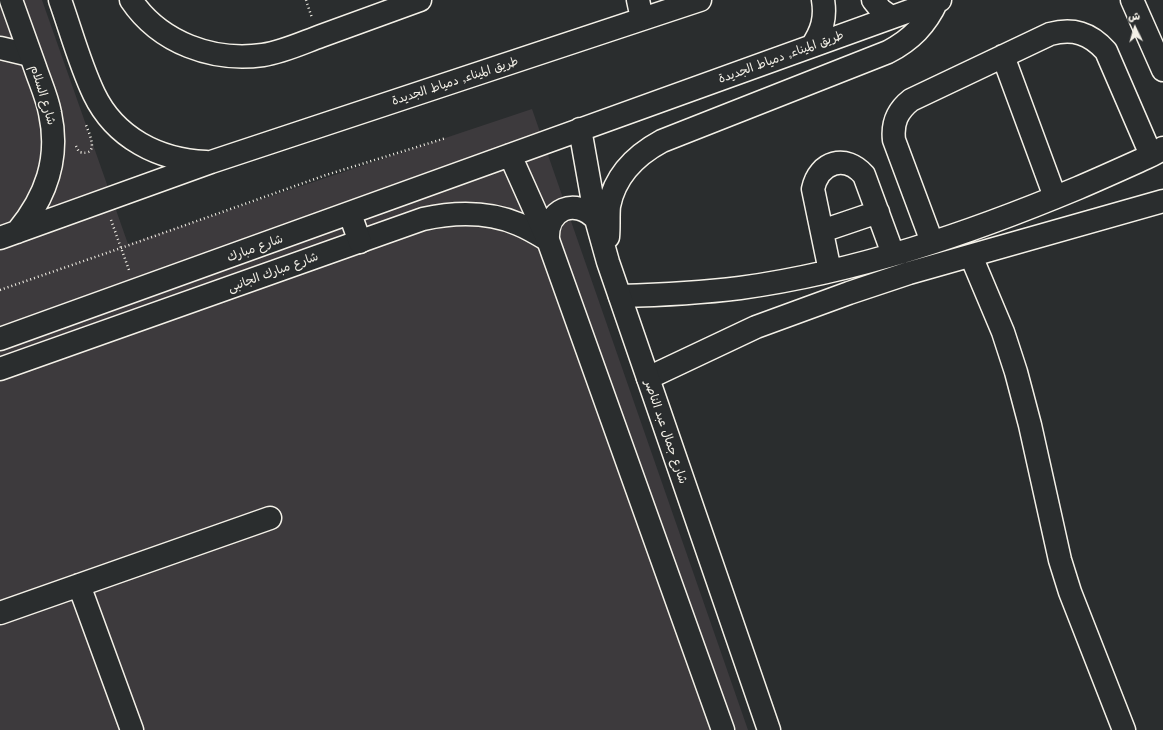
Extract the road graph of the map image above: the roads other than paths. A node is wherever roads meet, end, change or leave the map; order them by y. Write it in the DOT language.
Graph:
graph roads {
  1 [pos="11,0"];
  2 [pos="60,0"];
  3 [pos="131,0"];
  4 [pos="420,0"];
  5 [pos="700,0"];
  6 [pos="822,0"];
  7 [pos="873,0"];
  8 [pos="938,0"];
  9 [pos="1132,0"];
  10 [pos="640,9"];
  11 [pos="891,17"];
  12 [pos="812,46"];
  13 [pos="0,48"];
  14 [pos="30,55"];
  15 [pos="1003,56"];
  16 [pos="1163,70"];
  17 [pos="580,129"];
  18 [pos="1157,152"];
  19 [pos="510,155"];
  20 [pos="211,162"];
  21 [pos="1055,197"];
  22 [pos="1163,201"];
  23 [pos="878,212"];
  24 [pos="350,214"];
  25 [pos="596,219"];
  26 [pos="822,231"];
  27 [pos="8,235"];
  28 [pos="548,240"];
  29 [pos="360,242"];
  30 [pos="932,242"];
  31 [pos="893,254"];
  32 [pos="971,256"];
  33 [pos="608,262"];
  34 [pos="830,271"];
  35 [pos="620,296"];
  36 [pos="0,339"];
  37 [pos="0,369"];
  38 [pos="648,378"];
  39 [pos="270,518"];
  40 [pos="79,585"];
  41 [pos="0,613"];
  42 [pos="132,730"];
  43 [pos="723,730"];
  44 [pos="769,730"];
  45 [pos="1124,730"];
  1 -- 14 [label="main road, شارع السلام"];
  2 -- 20 [label="main road"];
  3 -- 4 [label="main road"];
  5 -- 10 [label="main road, طريق الميناء, دمياط الجديدة"];
  6 -- 12 [label="main road"];
  7 -- 11 [label="main road"];
  8 -- 11 [label="main road, طريق الميناء, دمياط الجديدة"];
  8 -- 33 [label="main road"];
  9 -- 16 [label="main road"];
  10 -- 20 [label="main road, طريق الميناء, دمياط الجديدة"];
  11 -- 12 [label="main road, طريق الميناء, دمياط الجديدة"];
  12 -- 17 [label="main road, طريق الميناء, دمياط الجديدة"];
  13 -- 14 [label="main road"];
  14 -- 27 [label="main road, شارع السلام"];
  15 -- 18 [label="main road"];
  15 -- 21 [label="main road"];
  15 -- 30 [label="main road"];
  17 -- 19 [label="main road, طريق الميناء, دمياط الجديدة"];
  17 -- 25 [label="main road, شارع جمال عبد الناصر"];
  18 -- 21 [label="main road"];
  19 -- 24 [label="main road, شارع مبارك"];
  19 -- 28 [label="main road"];
  20 -- 27 [label="main road"];
  21 -- 30 [label="main road"];
  22 -- 32 [label="main road"];
  23 -- 26 [label="main road"];
  23 -- 26 [label="main road"];
  23 -- 31 [label="main road"];
  24 -- 29 [label="main road"];
  24 -- 36 [label="main road, شارع مبارك"];
  25 -- 28 [label="main road"];
  25 -- 33 [label="main road, شارع جمال عبد الناصر"];
  26 -- 34 [label="main road"];
  28 -- 29 [label="main road, شارع مبارك الجانبى"];
  28 -- 43 [label="main road"];
  29 -- 37 [label="main road, شارع مبارك الجانبى"];
  30 -- 31 [label="main road"];
  31 -- 34 [label="main road"];
  32 -- 38 [label="main road"];
  32 -- 45 [label="main road"];
  33 -- 35 [label="main road, شارع جمال عبد الناصر"];
  34 -- 35 [label="main road"];
  35 -- 38 [label="main road, شارع جمال عبد الناصر"];
  38 -- 44 [label="main road, شارع جمال عبد الناصر"];
  39 -- 40 [label="main road"];
  40 -- 41 [label="main road"];
  40 -- 42 [label="main road"];
}
